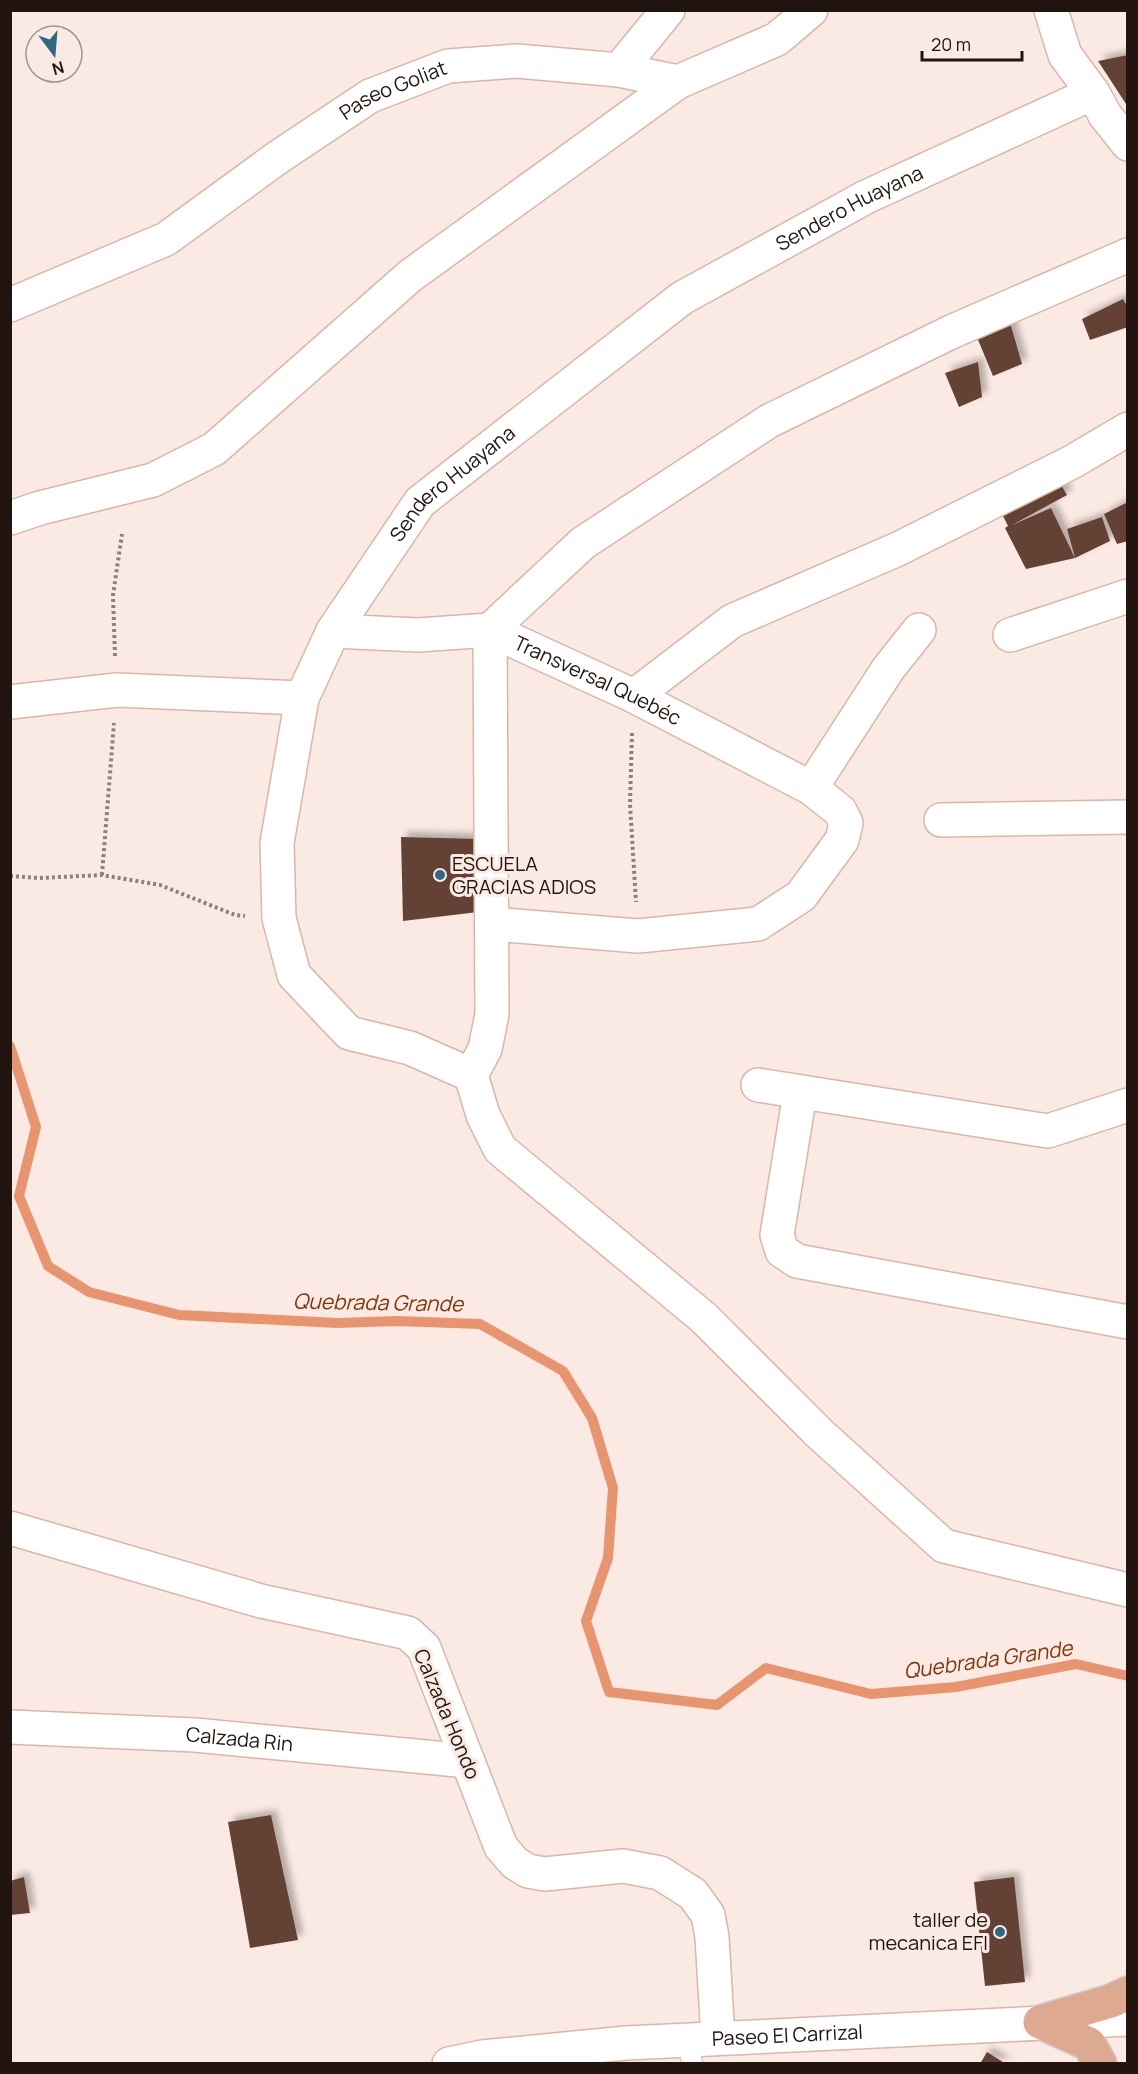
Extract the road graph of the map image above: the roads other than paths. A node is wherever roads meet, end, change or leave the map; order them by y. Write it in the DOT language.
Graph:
graph roads {
  1 [pos="668,10"];
  2 [pos="811,10"];
  3 [pos="1051,10"];
  4 [pos="620,70"];
  5 [pos="678,82"];
  6 [pos="1093,93"];
  7 [pos="1128,144"];
  8 [pos="1128,255"];
  9 [pos="10,305"];
  10 [pos="1128,429"];
  11 [pos="10,518"];
  12 [pos="1128,596"];
  13 [pos="490,630"];
  14 [pos="919,630"];
  15 [pos="333,631"];
  16 [pos="1010,635"];
  17 [pos="633,696"];
  18 [pos="302,698"];
  19 [pos="10,702"];
  20 [pos="811,788"];
  21 [pos="1128,817"];
  22 [pos="941,820"];
  23 [pos="493,924"];
  24 [pos="471,1075"];
  25 [pos="758,1085"];
  26 [pos="800,1093"];
  27 [pos="1128,1105"];
  28 [pos="1128,1322"];
  29 [pos="10,1528"];
  30 [pos="1128,1590"];
  31 [pos="10,1727"];
  32 [pos="468,1761"];
  33 [pos="1128,1993"];
  34 [pos="1128,2019"];
  35 [pos="1040,2022"];
  36 [pos="700,2047"];
  37 [pos="449,2064"];
  38 [pos="1100,2064"];
  1 -- 4 [label="street"];
  2 -- 5 [label="street"];
  3 -- 6 [label="street"];
  4 -- 5 [label="street, Paseo Goliat"];
  4 -- 9 [label="street, Paseo Goliat"];
  5 -- 11 [label="street"];
  6 -- 7 [label="street"];
  6 -- 15 [label="street, Sendero Huayana"];
  8 -- 13 [label="street"];
  10 -- 17 [label="street"];
  12 -- 16 [label="street"];
  13 -- 15 [label="street, Transversal Quebéc"];
  13 -- 17 [label="street, Transversal Quebéc"];
  13 -- 23 [label="street"];
  14 -- 20 [label="street"];
  15 -- 18 [label="street, Sendero Huayana"];
  17 -- 20 [label="street, Transversal Quebéc"];
  18 -- 19 [label="street"];
  18 -- 24 [label="street, Sendero Huayana"];
  20 -- 23 [label="street, Transversal Quebéc"];
  21 -- 22 [label="street"];
  23 -- 24 [label="street"];
  24 -- 30 [label="street"];
  25 -- 26 [label="street"];
  26 -- 27 [label="street"];
  26 -- 28 [label="street"];
  29 -- 32 [label="street, Calzada Hondo"];
  31 -- 32 [label="street, Calzada Rin"];
  32 -- 36 [label="street, Calzada Hondo"];
  33 -- 35 [label="main road"];
  34 -- 35 [label="street, Paseo El Carrizal"];
  35 -- 36 [label="street, Paseo El Carrizal"];
  35 -- 38 [label="main road"];
  36 -- 37 [label="street, Paseo El Carrizal"];
}
